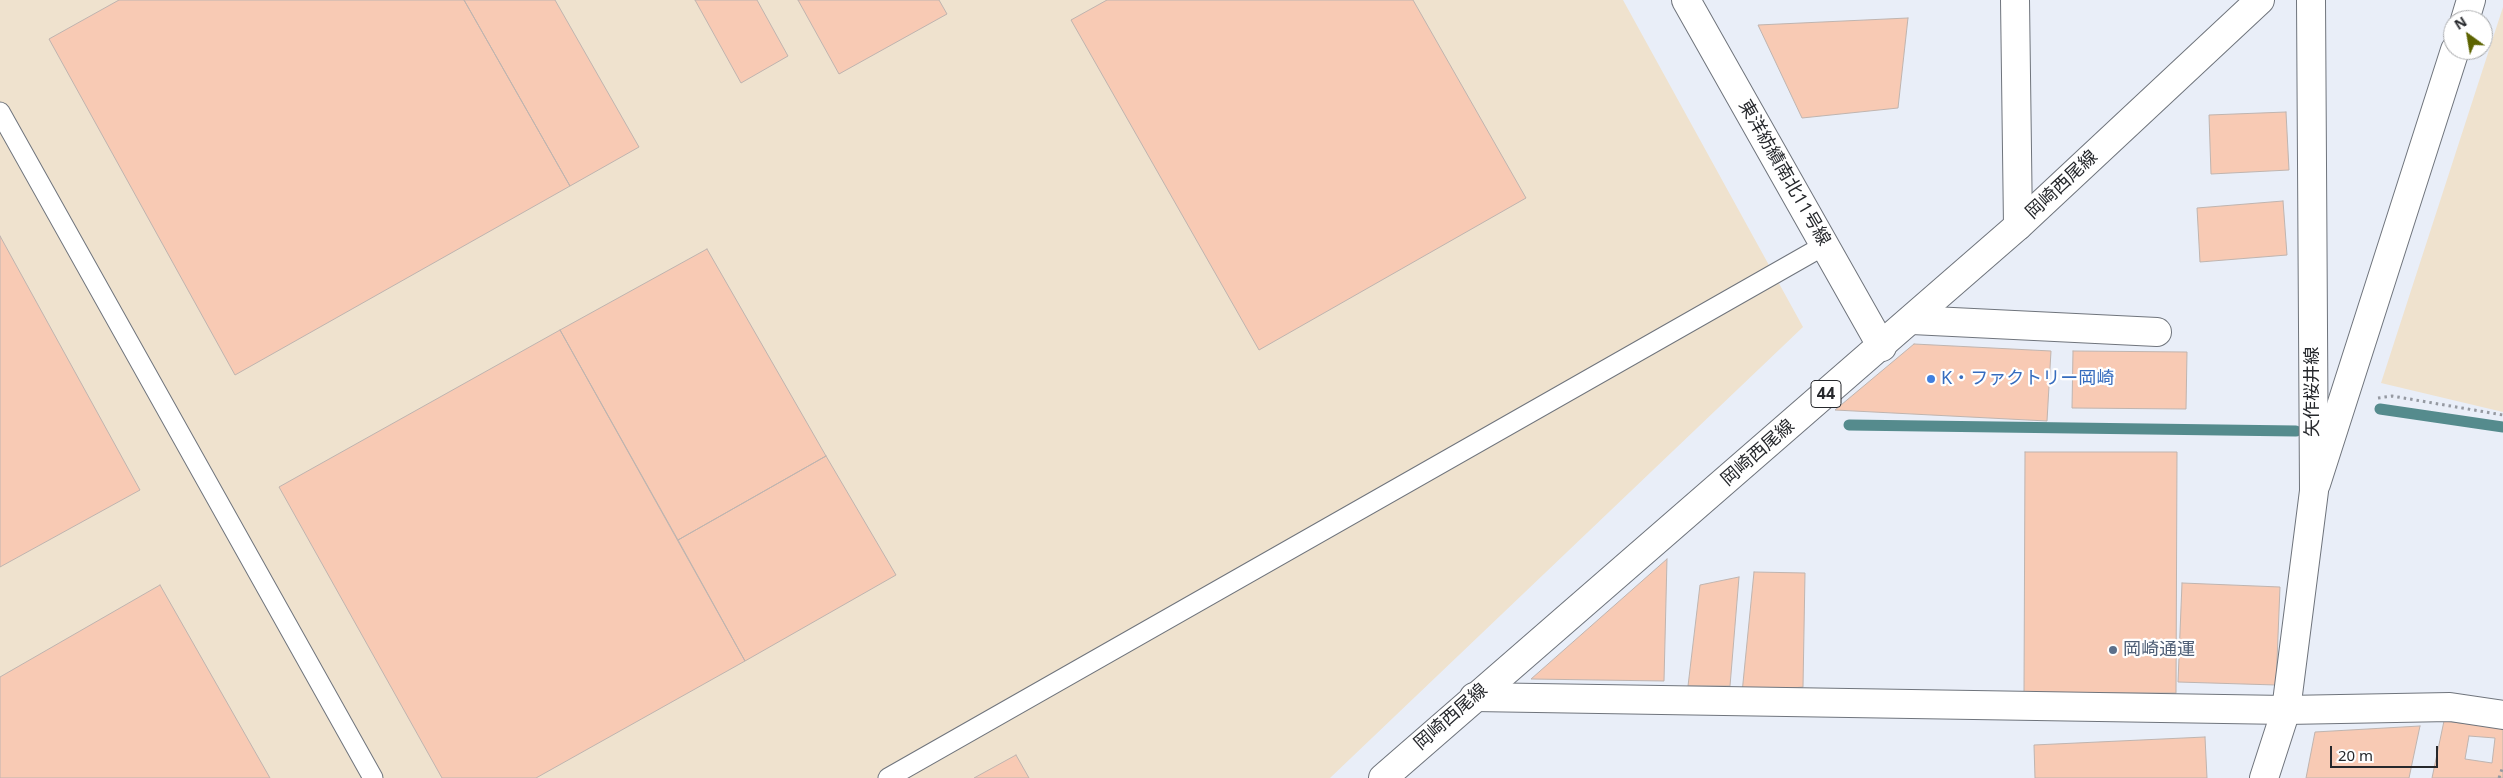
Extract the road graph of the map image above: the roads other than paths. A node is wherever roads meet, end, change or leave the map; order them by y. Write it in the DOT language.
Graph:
graph roads {
  1 [pos="1686,0"];
  2 [pos="2015,0"];
  3 [pos="2260,0"];
  4 [pos="2311,0"];
  5 [pos="2452,60"];
  6 [pos="0,112"];
  7 [pos="2018,226"];
  8 [pos="1825,245"];
  9 [pos="1912,320"];
  10 [pos="2157,332"];
  11 [pos="1882,346"];
  12 [pos="2314,490"];
  13 [pos="1474,697"];
  14 [pos="2286,710"];
  15 [pos="2503,715"];
  16 [pos="373,778"];
  17 [pos="888,778"];
  18 [pos="1383,778"];
  19 [pos="2264,778"];
  1 -- 8 [label="street, 東洋紡績南北11号線"];
  2 -- 7 [label="street"];
  3 -- 7 [label="street, 岡崎西尾線 / 44"];
  4 -- 12 [label="street, 矢作桜井線"];
  5 -- 12 [label="street"];
  6 -- 16 [label="lane"];
  7 -- 9 [label="street, 岡崎西尾線 / 44"];
  8 -- 11 [label="street, 東洋紡績南北11号線"];
  8 -- 17 [label="lane"];
  9 -- 10 [label="street"];
  9 -- 11 [label="street, 岡崎西尾線 / 44"];
  11 -- 13 [label="street, 岡崎西尾線 / 44"];
  12 -- 14 [label="street, 矢作桜井線"];
  13 -- 14 [label="street"];
  13 -- 18 [label="street, 岡崎西尾線 / 44"];
  14 -- 15 [label="street"];
  14 -- 19 [label="street, 矢作桜井線"];
}
